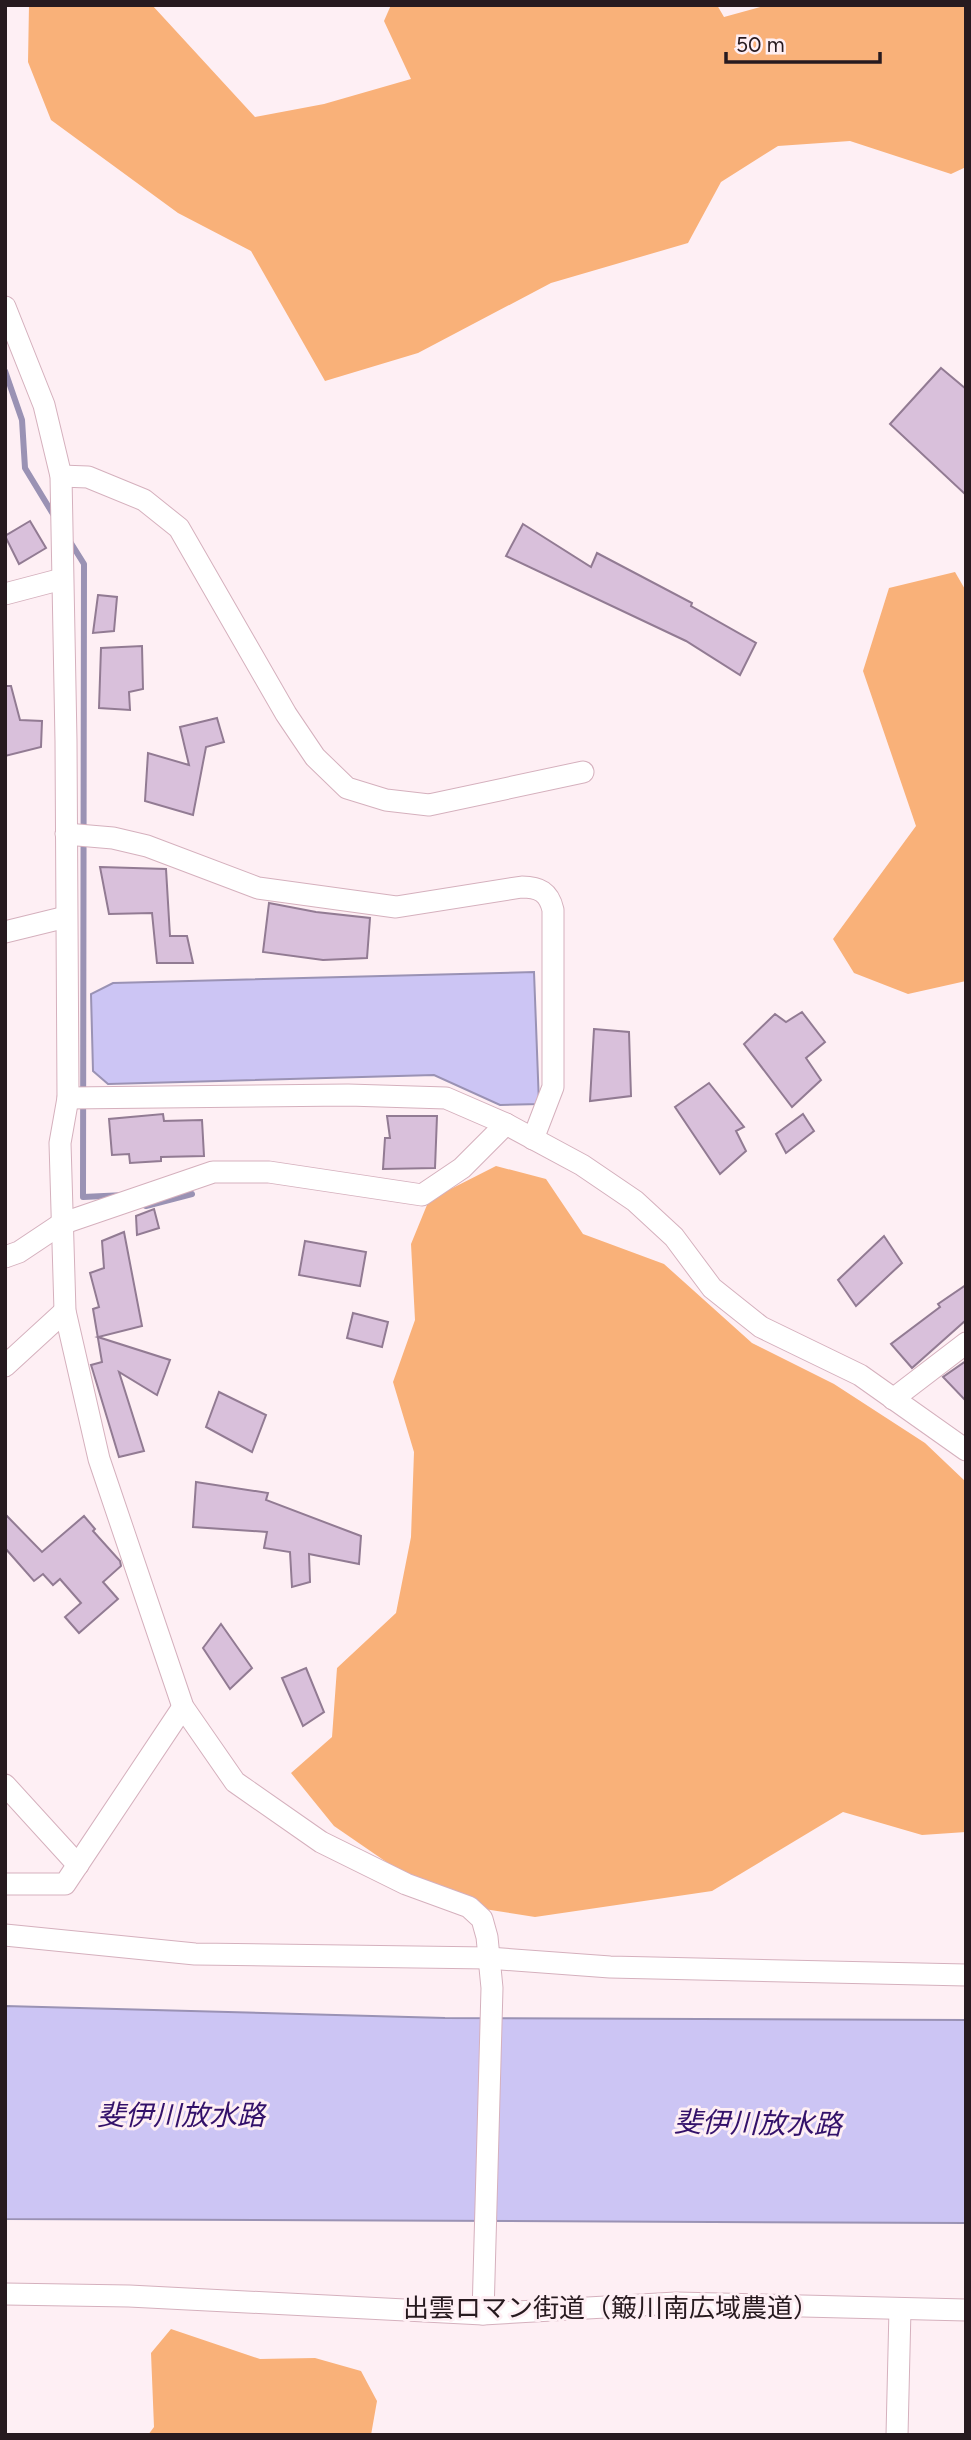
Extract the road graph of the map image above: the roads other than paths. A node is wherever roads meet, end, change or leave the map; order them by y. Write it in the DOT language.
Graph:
graph roads {
  1 [pos="5,307"];
  2 [pos="61,477"];
  3 [pos="62,579"];
  4 [pos="5,594"];
  5 [pos="583,772"];
  6 [pos="66,834"];
  7 [pos="66,917"];
  8 [pos="5,932"];
  9 [pos="68,1098"];
  10 [pos="506,1124"];
  11 [pos="533,1139"];
  12 [pos="61,1224"];
  13 [pos="5,1257"];
  14 [pos="65,1311"];
  15 [pos="966,1343"];
  16 [pos="5,1366"];
  17 [pos="893,1399"];
  18 [pos="966,1450"];
  19 [pos="183,1706"];
  20 [pos="5,1785"];
  21 [pos="78,1865"];
  22 [pos="5,1884"];
  23 [pos="5,1935"];
  24 [pos="488,1958"];
  25 [pos="966,1975"];
  26 [pos="5,2294"];
  27 [pos="900,2309"];
  28 [pos="966,2310"];
  29 [pos="483,2314"];
  30 [pos="897,2435"];
  1 -- 2 [label="street"];
  2 -- 3 [label="street"];
  2 -- 5 [label="street"];
  3 -- 4 [label="street"];
  3 -- 6 [label="street"];
  6 -- 7 [label="street"];
  6 -- 11 [label="street"];
  7 -- 8 [label="street"];
  7 -- 9 [label="street"];
  9 -- 10 [label="street"];
  9 -- 12 [label="street"];
  10 -- 11 [label="street"];
  10 -- 12 [label="street"];
  11 -- 17 [label="street"];
  12 -- 13 [label="street"];
  12 -- 14 [label="street"];
  14 -- 16 [label="street"];
  14 -- 19 [label="street"];
  15 -- 17 [label="street"];
  17 -- 18 [label="street"];
  19 -- 21 [label="street"];
  19 -- 24 [label="street"];
  20 -- 21 [label="street"];
  21 -- 22 [label="street"];
  23 -- 24 [label="street"];
  24 -- 25 [label="street"];
  24 -- 29 [label="street"];
  26 -- 29 [label="street, 出雲ロマン街道（簸川南広域農道）"];
  27 -- 28 [label="street, 出雲ロマン街道（簸川南広域農道）"];
  27 -- 29 [label="street, 出雲ロマン街道（簸川南広域農道）"];
  27 -- 30 [label="street"];
}
